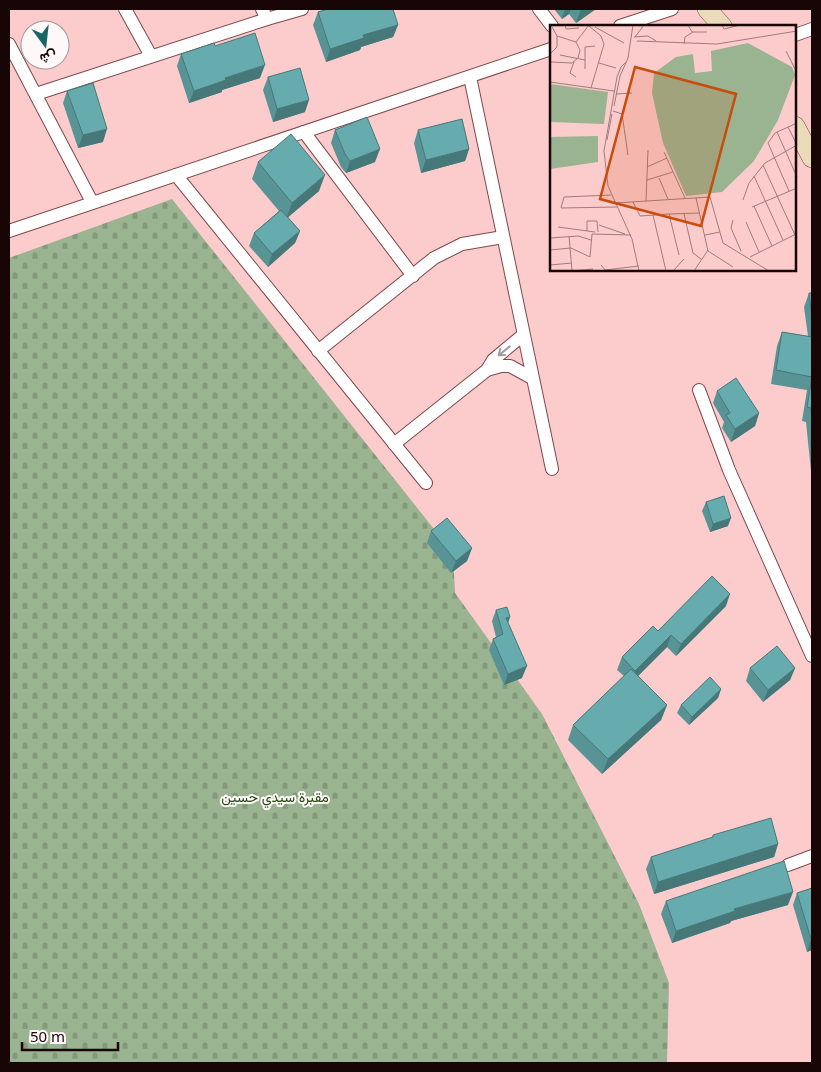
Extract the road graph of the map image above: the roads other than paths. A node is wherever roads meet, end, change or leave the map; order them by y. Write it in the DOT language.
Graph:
graph roads {
  1 [pos="125,9"];
  2 [pos="302,9"];
  3 [pos="539,9"];
  4 [pos="672,9"];
  5 [pos="708,9"];
  6 [pos="264,14"];
  7 [pos="551,25"];
  8 [pos="623,25"];
  9 [pos="721,25"];
  10 [pos="812,29"];
  11 [pos="796,35"];
  12 [pos="9,44"];
  13 [pos="550,49"];
  14 [pos="151,56"];
  15 [pos="470,76"];
  16 [pos="36,94"];
  17 [pos="796,128"];
  18 [pos="304,132"];
  19 [pos="812,158"];
  20 [pos="176,175"];
  21 [pos="92,202"];
  22 [pos="9,231"];
  23 [pos="503,237"];
  24 [pos="413,276"];
  25 [pos="524,335"];
  26 [pos="318,350"];
  27 [pos="487,370"];
  28 [pos="532,378"];
  29 [pos="699,390"];
  30 [pos="394,444"];
  31 [pos="552,469"];
  32 [pos="426,483"];
  33 [pos="812,656"];
  34 [pos="812,856"];
  35 [pos="788,865"];
  1 -- 14 [label="street"];
  2 -- 6 [label="street"];
  3 -- 7 [label="street"];
  4 -- 8 [label="street"];
  5 -- 9 [label="street"];
  6 -- 14 [label="street"];
  10 -- 11 [label="street"];
  12 -- 16 [label="street"];
  13 -- 15 [label="street"];
  14 -- 16 [label="street"];
  15 -- 18 [label="street"];
  15 -- 23 [label="street"];
  16 -- 21 [label="street"];
  17 -- 19 [label="street"];
  18 -- 20 [label="street"];
  18 -- 24 [label="street"];
  20 -- 21 [label="street"];
  20 -- 26 [label="street"];
  21 -- 22 [label="street"];
  23 -- 24 [label="street"];
  23 -- 25 [label="street"];
  24 -- 26 [label="street"];
  25 -- 27 [label="street, one-way"];
  25 -- 28 [label="street"];
  26 -- 30 [label="street"];
  27 -- 28 [label="street"];
  27 -- 30 [label="street"];
  28 -- 31 [label="street"];
  29 -- 33 [label="street"];
  30 -- 32 [label="street"];
  34 -- 35 [label="street"];
}
